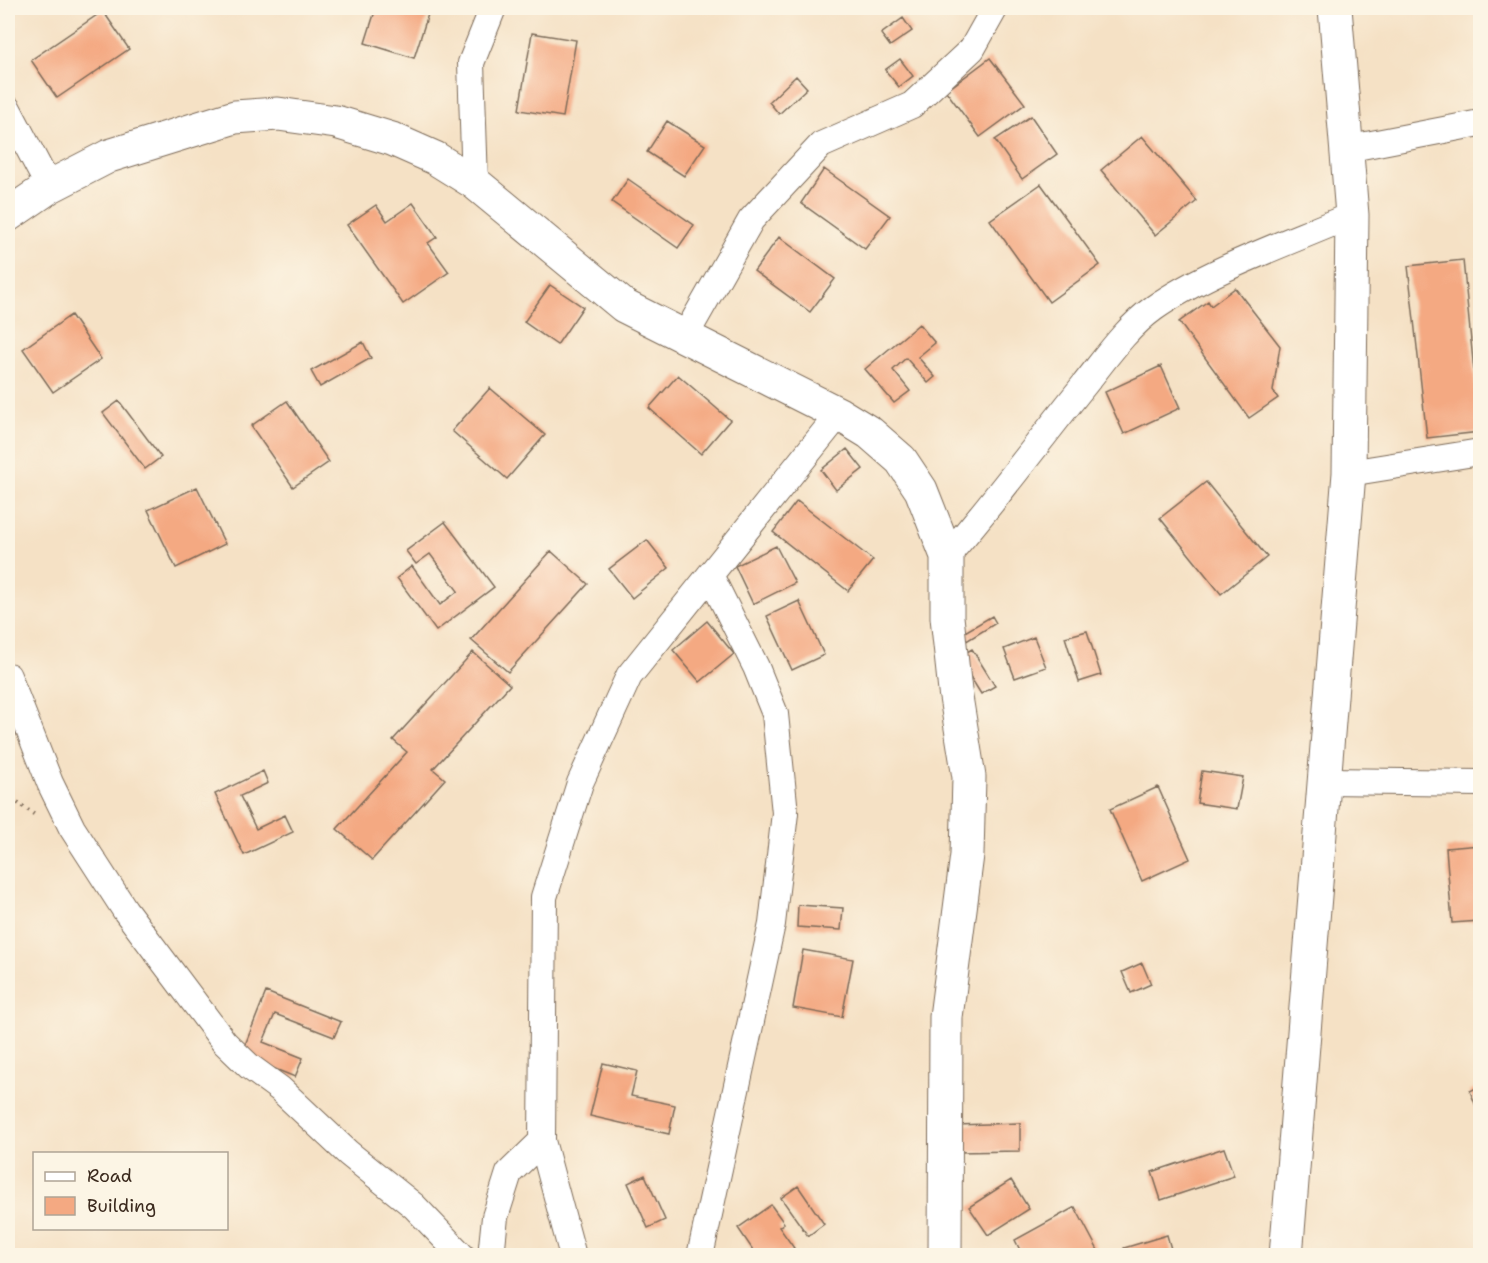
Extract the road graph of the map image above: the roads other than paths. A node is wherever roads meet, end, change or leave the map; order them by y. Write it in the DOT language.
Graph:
graph roads {
  1 [pos="493,8"];
  2 [pos="994,8"];
  3 [pos="1335,8"];
  4 [pos="8,109"];
  5 [pos="1480,123"];
  6 [pos="1346,149"];
  7 [pos="475,183"];
  8 [pos="49,187"];
  9 [pos="8,215"];
  10 [pos="1352,215"];
  11 [pos="684,338"];
  12 [pos="839,414"];
  13 [pos="1480,452"];
  14 [pos="1349,473"];
  15 [pos="947,556"];
  16 [pos="710,575"];
  17 [pos="8,676"];
  18 [pos="1326,782"];
  19 [pos="1480,783"];
  20 [pos="542,1141"];
  21 [pos="462,1256"];
  22 [pos="491,1256"];
  23 [pos="573,1256"];
  24 [pos="700,1256"];
  25 [pos="945,1256"];
  26 [pos="1286,1256"];
  1 -- 7 [label="street"];
  2 -- 11 [label="street"];
  3 -- 6 [label="street"];
  4 -- 8 [label="street"];
  5 -- 6 [label="street"];
  6 -- 10 [label="street"];
  7 -- 8 [label="street"];
  7 -- 11 [label="street"];
  8 -- 9 [label="street"];
  10 -- 14 [label="street"];
  10 -- 15 [label="street"];
  11 -- 12 [label="street"];
  12 -- 15 [label="street"];
  12 -- 16 [label="street"];
  13 -- 14 [label="street"];
  14 -- 18 [label="street"];
  15 -- 25 [label="street"];
  16 -- 20 [label="street"];
  16 -- 24 [label="street"];
  17 -- 21 [label="street"];
  18 -- 19 [label="street"];
  18 -- 26 [label="street"];
  20 -- 22 [label="street"];
  20 -- 23 [label="street"];
}
